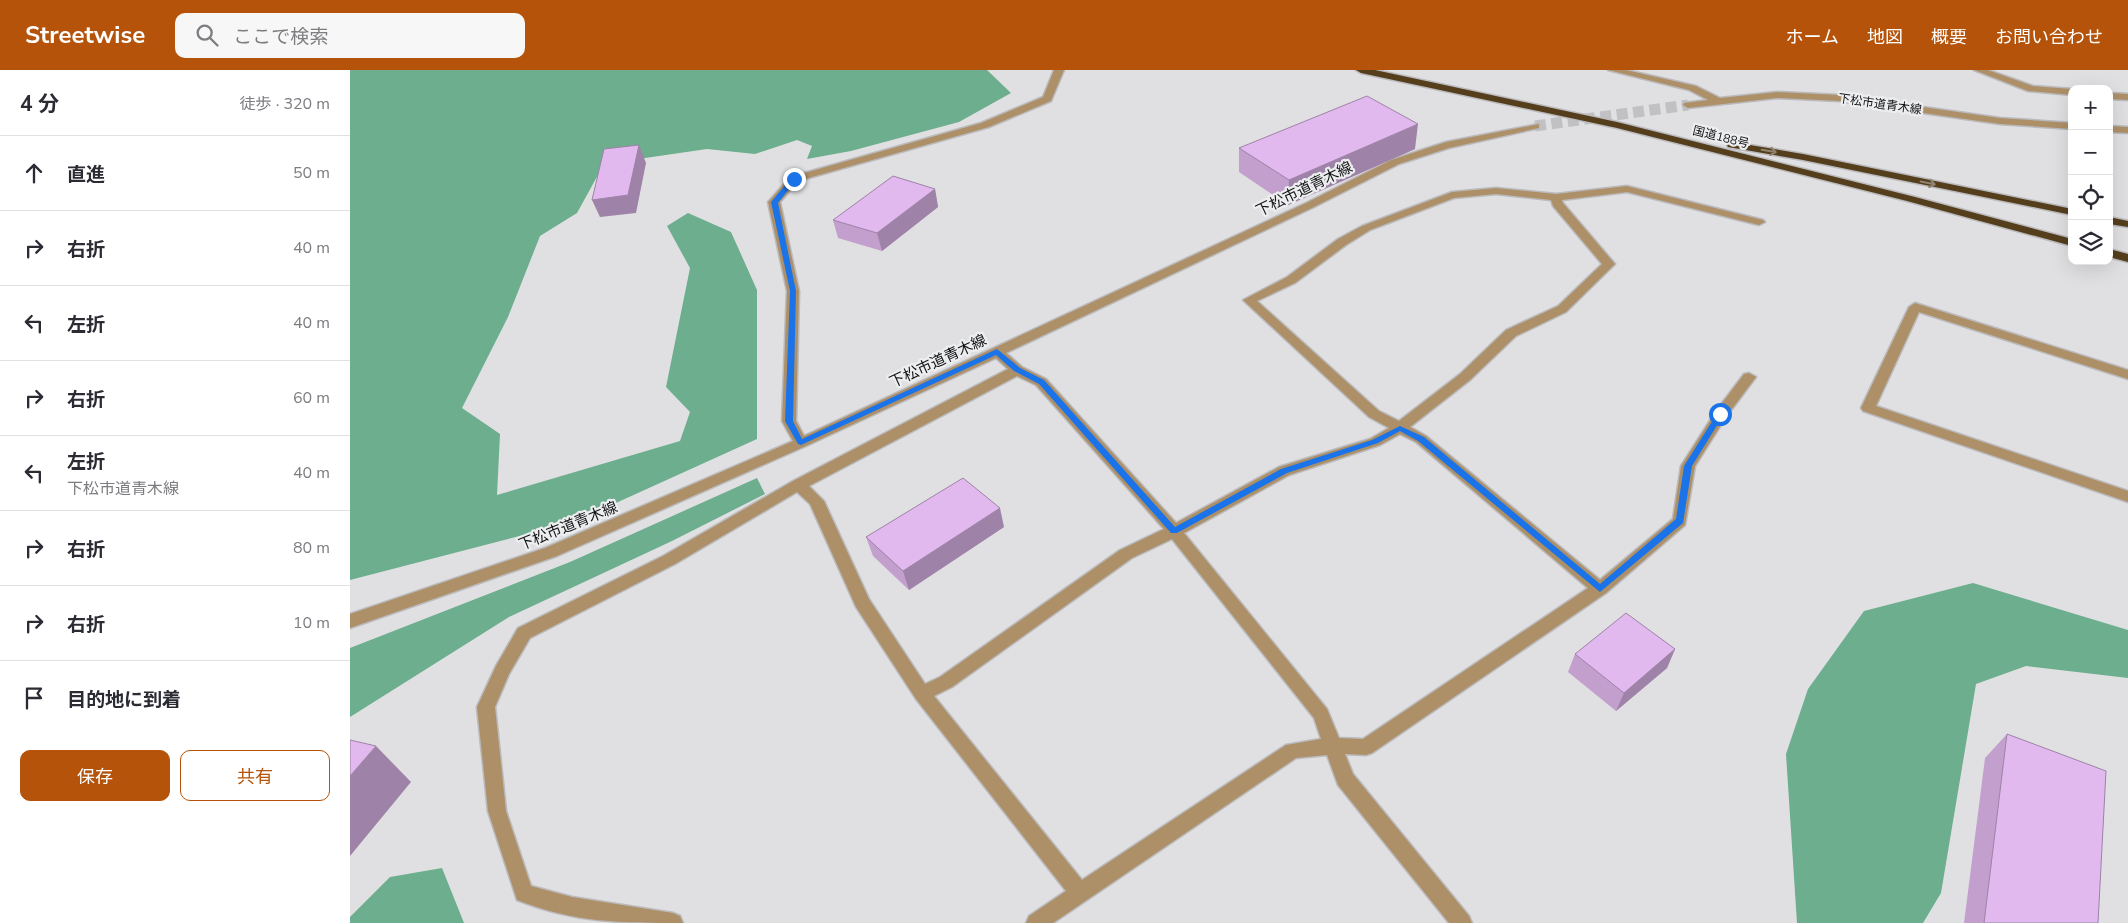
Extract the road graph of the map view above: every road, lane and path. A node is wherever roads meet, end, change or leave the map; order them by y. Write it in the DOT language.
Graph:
graph roads {
  1 [pos="1059,70"];
  2 [pos="1361,70"];
  3 [pos="1613,70"];
  4 [pos="1979,70"];
  5 [pos="2068,92"];
  6 [pos="2113,96"];
  7 [pos="2128,97"];
  8 [pos="1716,100"];
  9 [pos="1688,104"];
  10 [pos="1617,125"];
  11 [pos="1535,126"];
  12 [pos="2068,126"];
  13 [pos="2113,128"];
  14 [pos="2128,130"];
  15 [pos="1556,197"];
  16 [pos="2068,211"];
  17 [pos="2113,221"];
  18 [pos="1759,222"];
  19 [pos="2128,224"];
  20 [pos="2068,242"];
  21 [pos="2113,254"];
  22 [pos="2127,258"];
  23 [pos="997,352"];
  24 [pos="1017,370"];
  25 [pos="2128,375"];
  26 [pos="1748,377"];
  27 [pos="1400,428"];
  28 [pos="801,442"];
  29 [pos="798,485"];
  30 [pos="2128,497"];
  31 [pos="1174,531"];
  32 [pos="1600,589"];
  33 [pos="350,621"];
  34 [pos="922,694"];
  35 [pos="1332,746"];
  36 [pos="1081,894"];
  37 [pos="673,923"];
  38 [pos="1036,923"];
  39 [pos="1462,923"];
  1 -- 28 [label="street"];
  2 -- 10 [label="highway, 国道188号"];
  3 -- 8 [label="street"];
  4 -- 5 [label="street"];
  6 -- 7 [label="street"];
  8 -- 9 [label="street, 下松市道青木線"];
  8 -- 12 [label="street, 下松市道青木線"];
  10 -- 16 [label="highway, one-way"];
  10 -- 20 [label="highway, 国道188号"];
  11 -- 23 [label="street, 下松市道青木線"];
  13 -- 14 [label="street"];
  15 -- 18 [label="street"];
  15 -- 27 [label="street"];
  15 -- 27 [label="street"];
  17 -- 19 [label="highway"];
  21 -- 22 [label="highway"];
  23 -- 24 [label="street"];
  23 -- 28 [label="street, 下松市道青木線"];
  24 -- 29 [label="street"];
  24 -- 31 [label="street"];
  25 -- 30 [label="street"];
  26 -- 32 [label="street"];
  27 -- 31 [label="street"];
  27 -- 32 [label="street"];
  28 -- 33 [label="street, 下松市道青木線"];
  29 -- 34 [label="street"];
  29 -- 37 [label="street"];
  31 -- 34 [label="street"];
  31 -- 35 [label="street"];
  32 -- 35 [label="street"];
  34 -- 36 [label="street"];
  35 -- 36 [label="street"];
  35 -- 39 [label="street"];
  36 -- 38 [label="street"];
}
